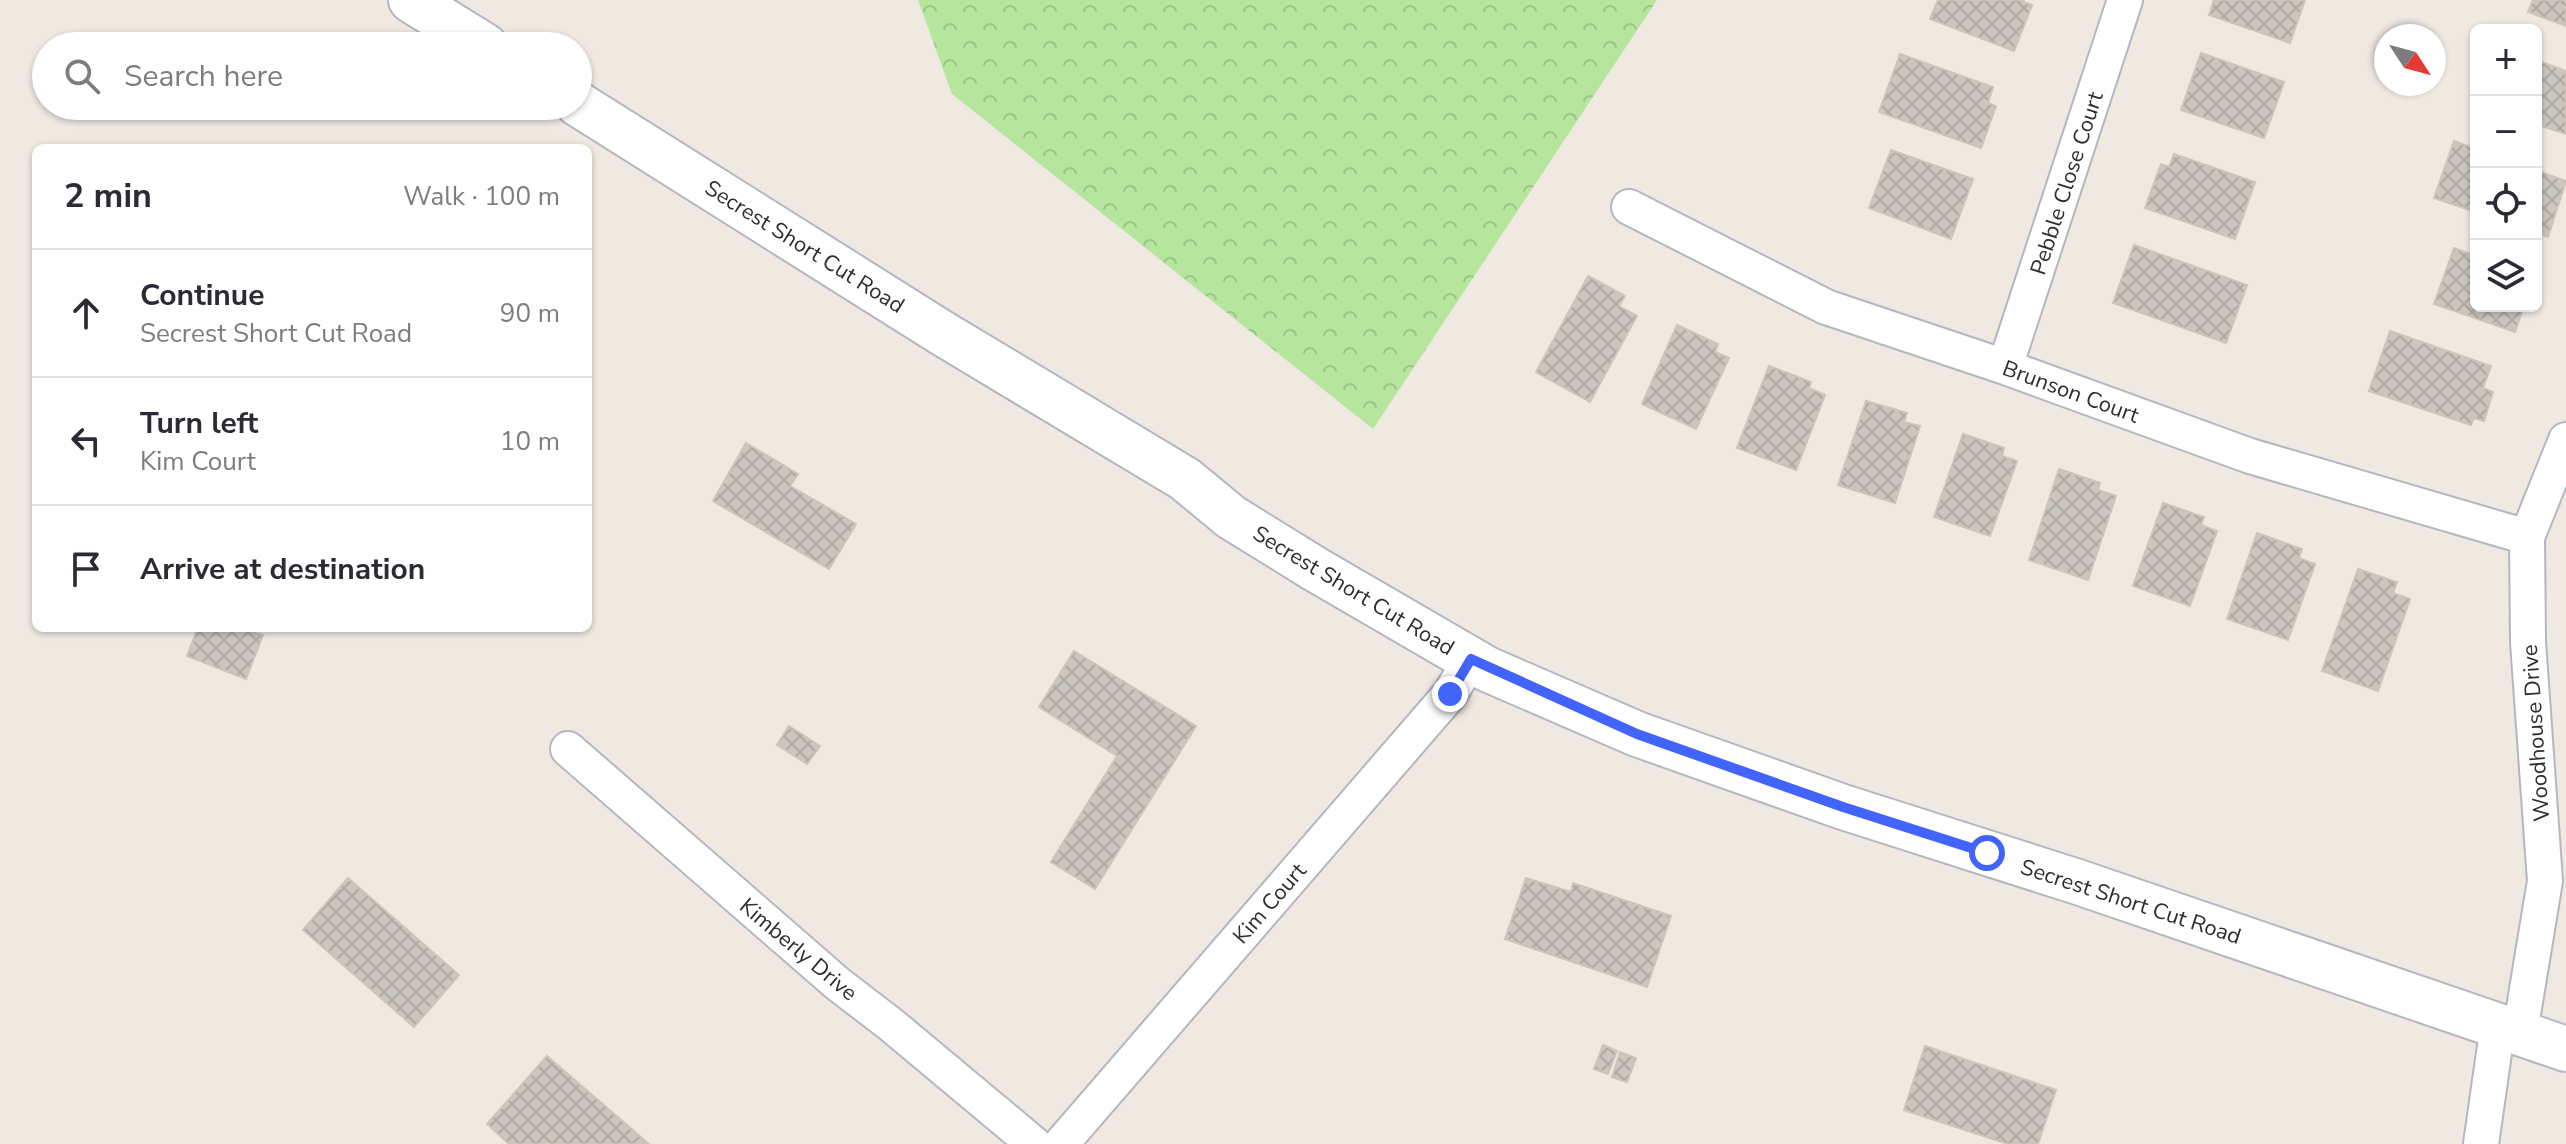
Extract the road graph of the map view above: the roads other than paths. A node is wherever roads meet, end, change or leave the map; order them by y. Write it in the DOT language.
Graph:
graph roads {
  1 [pos="411,0"];
  2 [pos="2125,0"];
  3 [pos="462,32"];
  4 [pos="592,113"];
  5 [pos="1629,207"];
  6 [pos="2005,367"];
  7 [pos="2566,440"];
  8 [pos="2527,537"];
  9 [pos="1471,659"];
  10 [pos="568,749"];
  11 [pos="2509,1029"];
  12 [pos="2566,1049"];
  13 [pos="1034,1144"];
  14 [pos="1061,1144"];
  15 [pos="2481,1144"];
  1 -- 3 [label="main road"];
  2 -- 6 [label="street, Pebble Close Court"];
  4 -- 9 [label="main road, Secrest Short Cut Road"];
  5 -- 6 [label="street, Brunson Court"];
  6 -- 8 [label="street, Brunson Court"];
  7 -- 8 [label="street, Woodhouse Drive"];
  8 -- 11 [label="street, Woodhouse Drive"];
  9 -- 11 [label="main road, Secrest Short Cut Road"];
  9 -- 14 [label="street, Kim Court"];
  10 -- 13 [label="street, Kimberly Drive"];
  11 -- 12 [label="main road, Secrest Short Cut Road"];
  11 -- 15 [label="street, Woodhouse Drive"];
}
